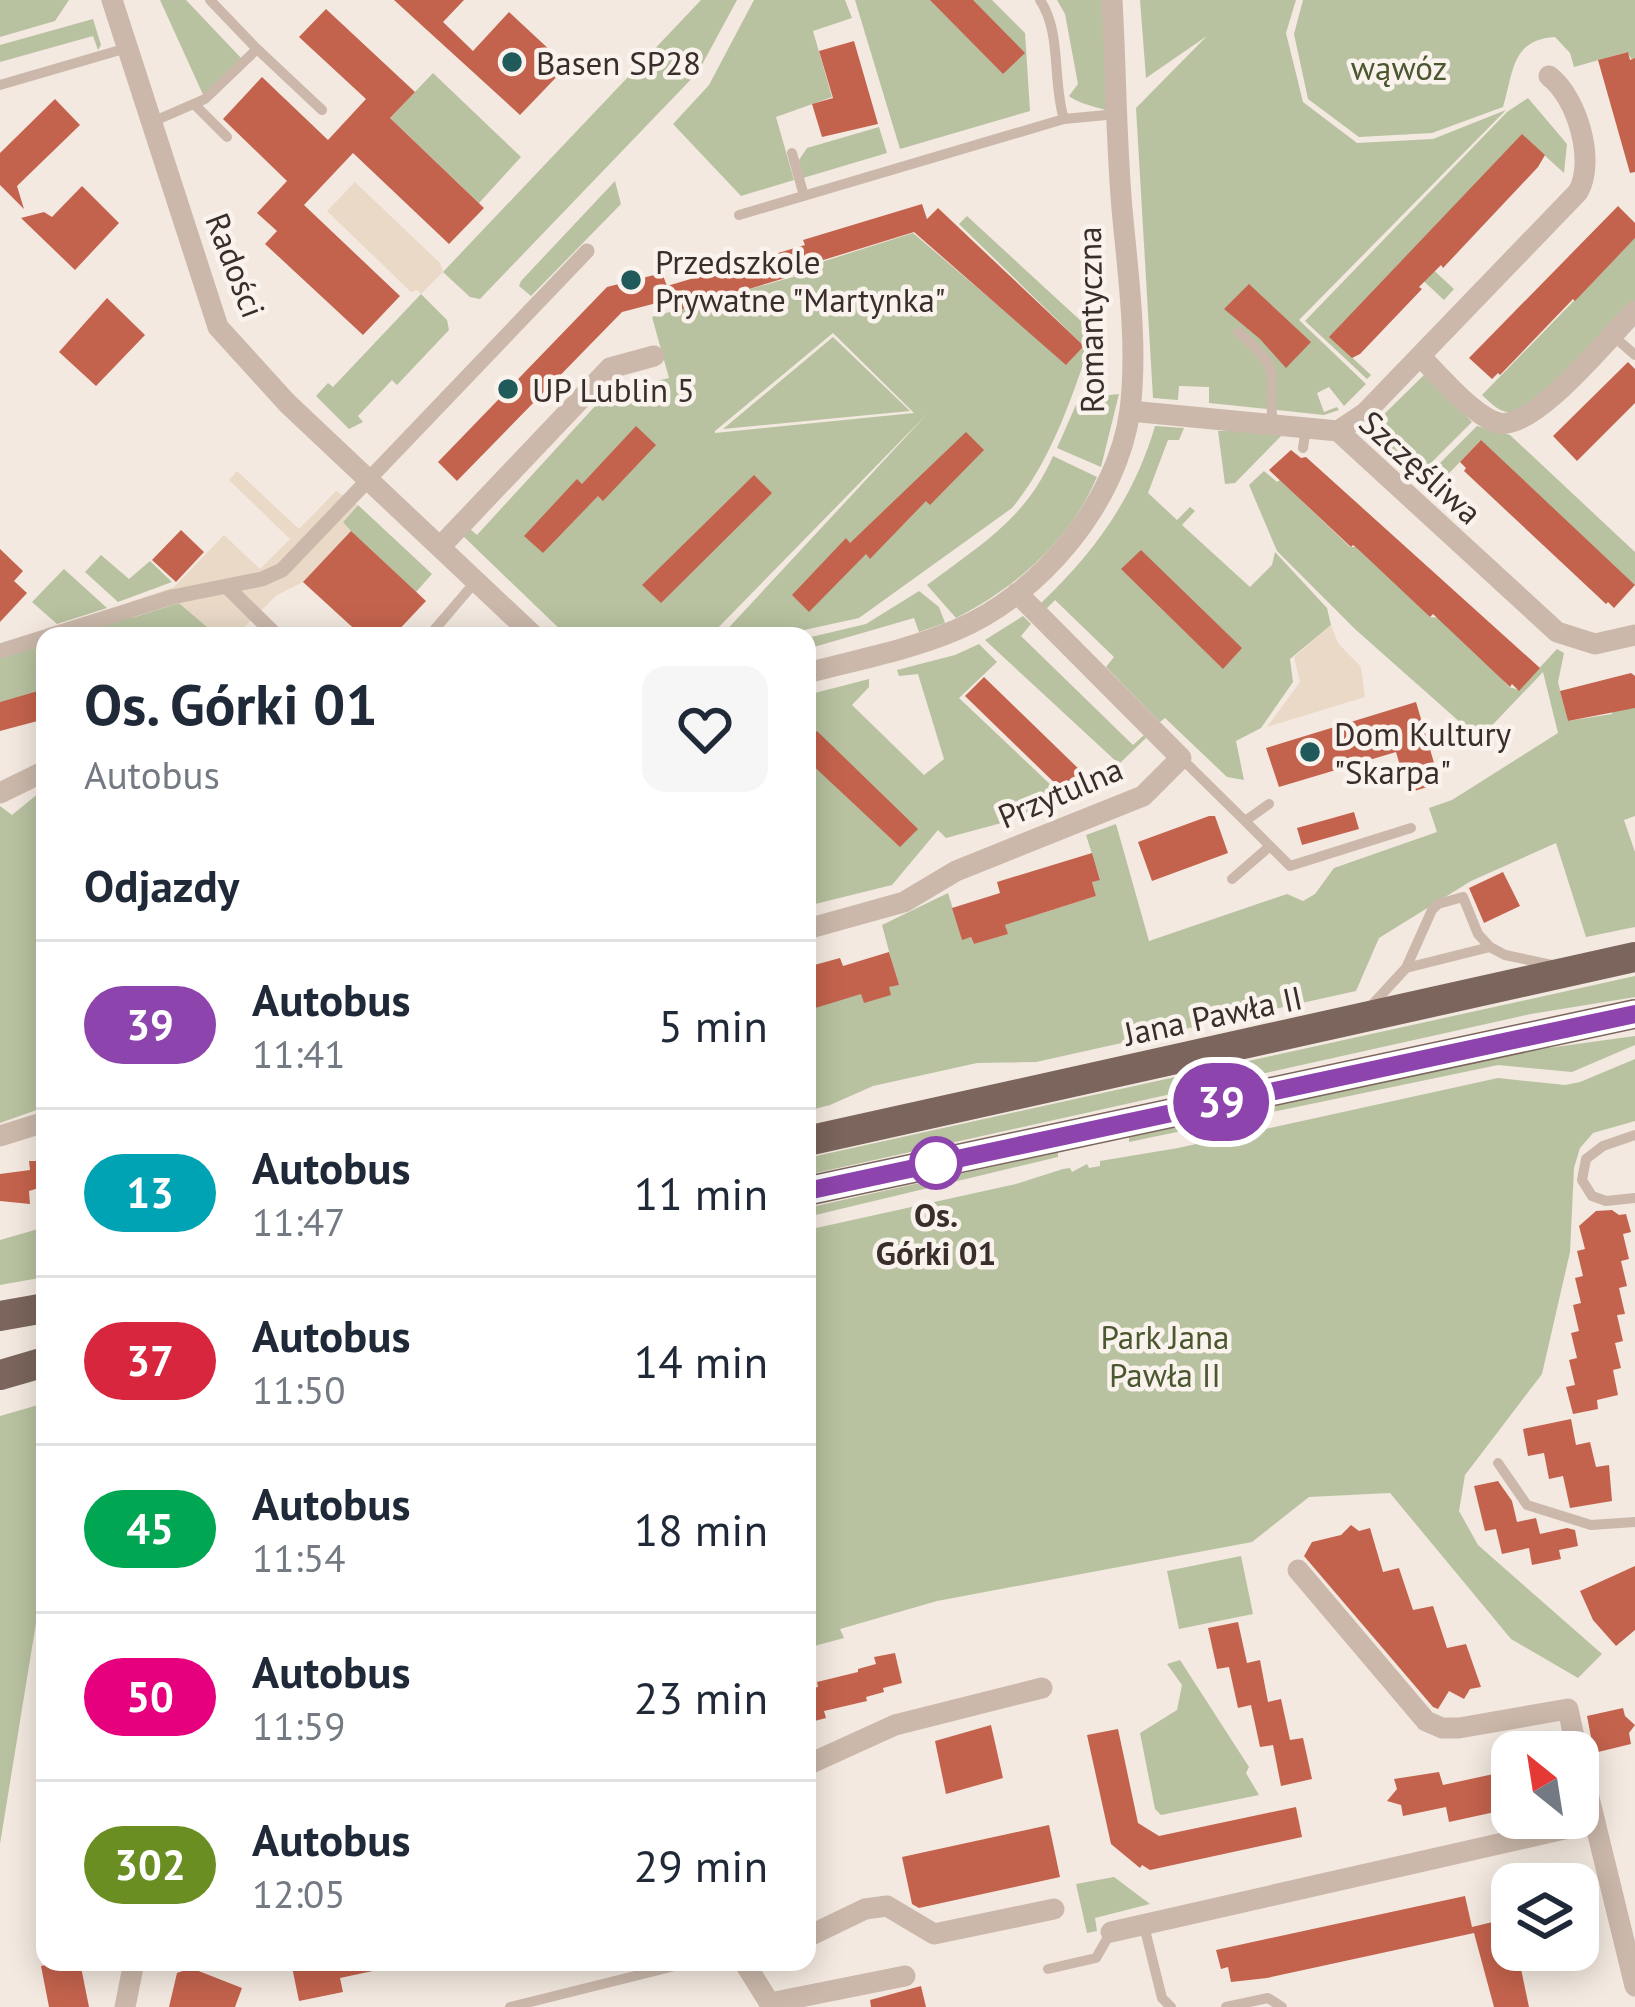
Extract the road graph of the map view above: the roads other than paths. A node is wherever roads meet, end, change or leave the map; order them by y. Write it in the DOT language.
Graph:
graph roads {
  1 [pos="112,0"];
  2 [pos="210,0"];
  3 [pos="1040,0"];
  4 [pos="1112,0"];
  5 [pos="127,48"];
  6 [pos="257,49"];
  7 [pos="1549,76"];
  8 [pos="0,86"];
  9 [pos="194,104"];
  10 [pos="322,110"];
  11 [pos="1119,114"];
  12 [pos="1064,119"];
  13 [pos="152,122"];
  14 [pos="227,137"];
  15 [pos="791,153"];
  16 [pos="803,196"];
  17 [pos="739,215"];
  18 [pos="587,251"];
  19 [pos="1635,311"];
  20 [pos="1238,332"];
  21 [pos="1612,335"];
  22 [pos="1635,355"];
  23 [pos="654,356"];
  24 [pos="1420,356"];
  25 [pos="1130,411"];
  26 [pos="1273,425"];
  27 [pos="1338,431"];
  28 [pos="368,481"];
  29 [pos="440,547"];
  30 [pos="476,580"];
  31 [pos="227,587"];
  32 [pos="1017,593"];
  33 [pos="76,627"];
  34 [pos="268,627"];
  35 [pos="437,627"];
  36 [pos="525,627"];
  37 [pos="1635,635"];
  38 [pos="36,640"];
  39 [pos="0,651"];
  40 [pos="816,670"];
  41 [pos="1181,758"];
  42 [pos="36,775"];
  43 [pos="0,793"];
  44 [pos="1269,804"];
  45 [pos="1245,821"];
  46 [pos="1411,828"];
  47 [pos="1270,846"];
  48 [pos="1232,879"];
  49 [pos="1441,921"];
  50 [pos="1426,925"];
  51 [pos="816,926"];
  52 [pos="1490,947"];
  53 [pos="1635,957"];
  54 [pos="1406,968"];
  55 [pos="1579,970"];
  56 [pos="1635,1014"];
  57 [pos="1358,1020"];
  58 [pos="36,1125"];
  59 [pos="1635,1135"];
  60 [pos="0,1136"];
  61 [pos="816,1139"];
  62 [pos="816,1189"];
  63 [pos="1635,1198"];
  64 [pos="36,1310"];
  65 [pos="0,1316"];
  66 [pos="36,1365"];
  67 [pos="0,1375"];
  68 [pos="1498,1462"];
  69 [pos="1635,1522"];
  70 [pos="1298,1570"];
  71 [pos="1042,1688"];
  72 [pos="1573,1731"];
  73 [pos="816,1762"];
  74 [pos="1599,1838"];
  75 [pos="1521,1839"];
  76 [pos="1054,1909"];
  77 [pos="1144,1926"];
  78 [pos="1111,1932"];
  79 [pos="816,1933"];
  80 [pos="1048,1969"];
  81 [pos="132,1971"];
  82 [pos="655,1971"];
  83 [pos="750,1971"];
  84 [pos="905,1976"];
  85 [pos="1635,1986"];
  86 [pos="771,2005"];
  87 [pos="125,2007"];
  88 [pos="510,2007"];
  89 [pos="1171,2007"];
  90 [pos="1226,2007"];
  91 [pos="1282,2007"];
  1 -- 5 [label="street, Radości"];
  2 -- 6 [label="lane"];
  3 -- 12 [label="lane"];
  4 -- 11 [label="street, Romantyczna"];
  5 -- 8 [label="lane"];
  5 -- 13 [label="street, Radości"];
  6 -- 9 [label="lane"];
  6 -- 10 [label="lane"];
  7 -- 24 [label="street"];
  9 -- 13 [label="lane"];
  9 -- 14 [label="lane"];
  11 -- 12 [label="lane"];
  11 -- 25 [label="street, Romantyczna"];
  12 -- 16 [label="lane"];
  13 -- 28 [label="street, Radości"];
  15 -- 16 [label="lane"];
  16 -- 17 [label="lane"];
  18 -- 28 [label="street"];
  19 -- 21 [label="street"];
  20 -- 26 [label="lane"];
  21 -- 22 [label="lane"];
  21 -- 24 [label="street"];
  23 -- 29 [label="street"];
  24 -- 27 [label="street"];
  25 -- 26 [label="street, Szczęśliwa"];
  25 -- 32 [label="street, Romantyczna"];
  26 -- 27 [label="street, Szczęśliwa"];
  27 -- 37 [label="street, Szczęśliwa"];
  28 -- 29 [label="street, Radości"];
  28 -- 31 [label="street"];
  29 -- 30 [label="street, Radości"];
  30 -- 35 [label="lane"];
  30 -- 36 [label="street, Radości"];
  31 -- 33 [label="street"];
  31 -- 34 [label="street"];
  32 -- 40 [label="street, Romantyczna"];
  32 -- 41 [label="street, Przytulna"];
  38 -- 39 [label="street"];
  41 -- 45 [label="lane"];
  41 -- 51 [label="street, Przytulna"];
  42 -- 43 [label="street"];
  44 -- 45 [label="lane"];
  45 -- 47 [label="lane"];
  46 -- 47 [label="lane"];
  47 -- 48 [label="lane"];
  49 -- 50 [label="lane"];
  50 -- 52 [label="lane"];
  50 -- 54 [label="lane"];
  52 -- 54 [label="lane"];
  52 -- 55 [label="lane"];
  53 -- 55 [label="main road, Jana Pawła II"];
  54 -- 57 [label="lane"];
  55 -- 57 [label="main road, Jana Pawła II"];
  56 -- 62 [label="main road"];
  57 -- 61 [label="main road, Jana Pawła II"];
  58 -- 60 [label="street"];
  59 -- 63 [label="lane"];
  64 -- 65 [label="main road"];
  66 -- 67 [label="main road"];
  68 -- 69 [label="lane"];
  70 -- 72 [label="street"];
  71 -- 73 [label="street"];
  74 -- 85 [label="street"];
  75 -- 77 [label="street"];
  76 -- 79 [label="street"];
  77 -- 78 [label="street"];
  77 -- 89 [label="lane"];
  78 -- 80 [label="lane"];
  81 -- 87 [label="street"];
  82 -- 88 [label="lane"];
  83 -- 86 [label="street"];
  84 -- 86 [label="street"];
  90 -- 91 [label="lane"];
}
